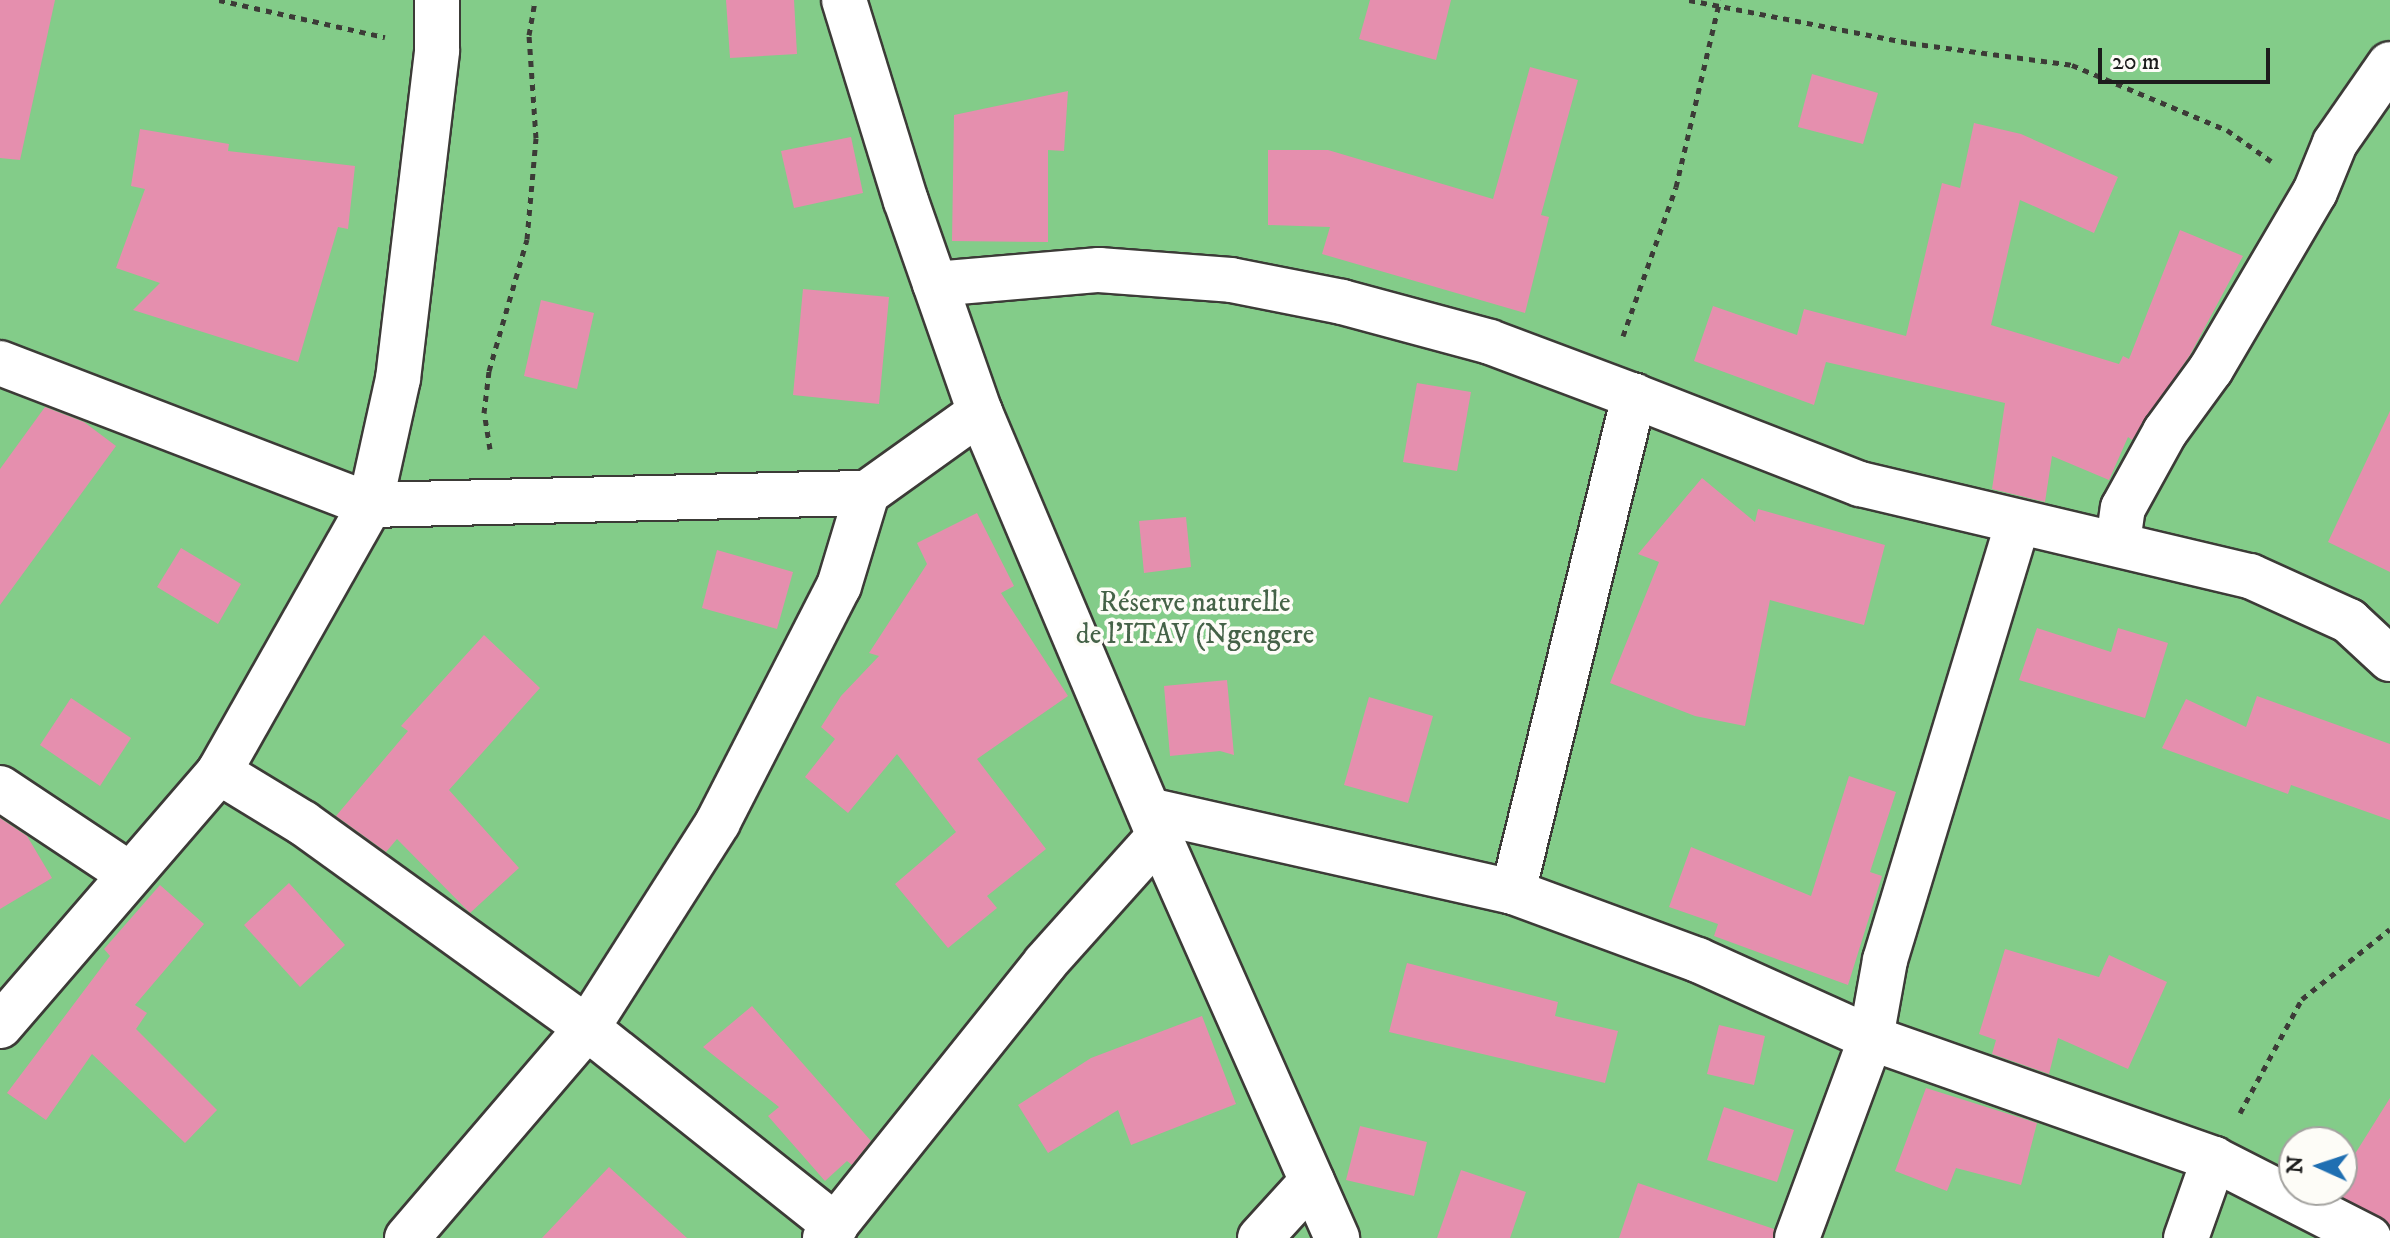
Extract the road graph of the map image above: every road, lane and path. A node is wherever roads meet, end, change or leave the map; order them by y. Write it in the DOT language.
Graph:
graph roads {
  1 [pos="219,0"];
  2 [pos="437,0"];
  3 [pos="535,0"];
  4 [pos="844,0"];
  5 [pos="1689,0"];
  6 [pos="1719,3"];
  7 [pos="437,50"];
  8 [pos="2390,64"];
  9 [pos="2315,192"];
  10 [pos="935,284"];
  11 [pos="0,363"];
  12 [pos="1618,391"];
  13 [pos="980,412"];
  14 [pos="867,493"];
  15 [pos="511,502"];
  16 [pos="370,505"];
  17 [pos="2017,525"];
  18 [pos="2118,542"];
  19 [pos="2390,659"];
  20 [pos="219,772"];
  21 [pos="0,788"];
  22 [pos="1154,823"];
  23 [pos="128,873"];
  24 [pos="1513,892"];
  25 [pos="2390,929"];
  26 [pos="0,1026"];
  27 [pos="587,1028"];
  28 [pos="1871,1038"];
  29 [pos="2214,1159"];
  30 [pos="1312,1181"];
  31 [pos="831,1232"];
  32 [pos="407,1238"];
  33 [pos="1260,1238"];
  34 [pos="1337,1238"];
  35 [pos="1797,1238"];
  36 [pos="2186,1238"];
  37 [pos="2369,1238"];
  1 -- 7 [label="path"];
  2 -- 7 [label="street"];
  3 -- 15 [label="path"];
  4 -- 10 [label="street"];
  5 -- 6 [label="path"];
  6 -- 9 [label="path"];
  6 -- 12 [label="path"];
  7 -- 16 [label="street"];
  8 -- 9 [label="street"];
  9 -- 18 [label="street"];
  10 -- 12 [label="street"];
  10 -- 13 [label="street"];
  11 -- 16 [label="street"];
  12 -- 17 [label="street"];
  12 -- 24 [label="street"];
  13 -- 14 [label="street"];
  13 -- 22 [label="street"];
  14 -- 15 [label="street"];
  14 -- 27 [label="street"];
  15 -- 16 [label="street"];
  16 -- 20 [label="street"];
  17 -- 18 [label="street"];
  17 -- 28 [label="street"];
  18 -- 19 [label="street"];
  20 -- 23 [label="street"];
  20 -- 27 [label="street"];
  21 -- 23 [label="street"];
  22 -- 24 [label="street"];
  22 -- 30 [label="street"];
  22 -- 31 [label="street"];
  23 -- 26 [label="street"];
  24 -- 28 [label="street"];
  25 -- 29 [label="path"];
  27 -- 31 [label="street"];
  27 -- 32 [label="street"];
  28 -- 29 [label="street"];
  28 -- 35 [label="street"];
  29 -- 36 [label="street"];
  29 -- 37 [label="street"];
  30 -- 33 [label="street"];
  30 -- 34 [label="street"];
}
